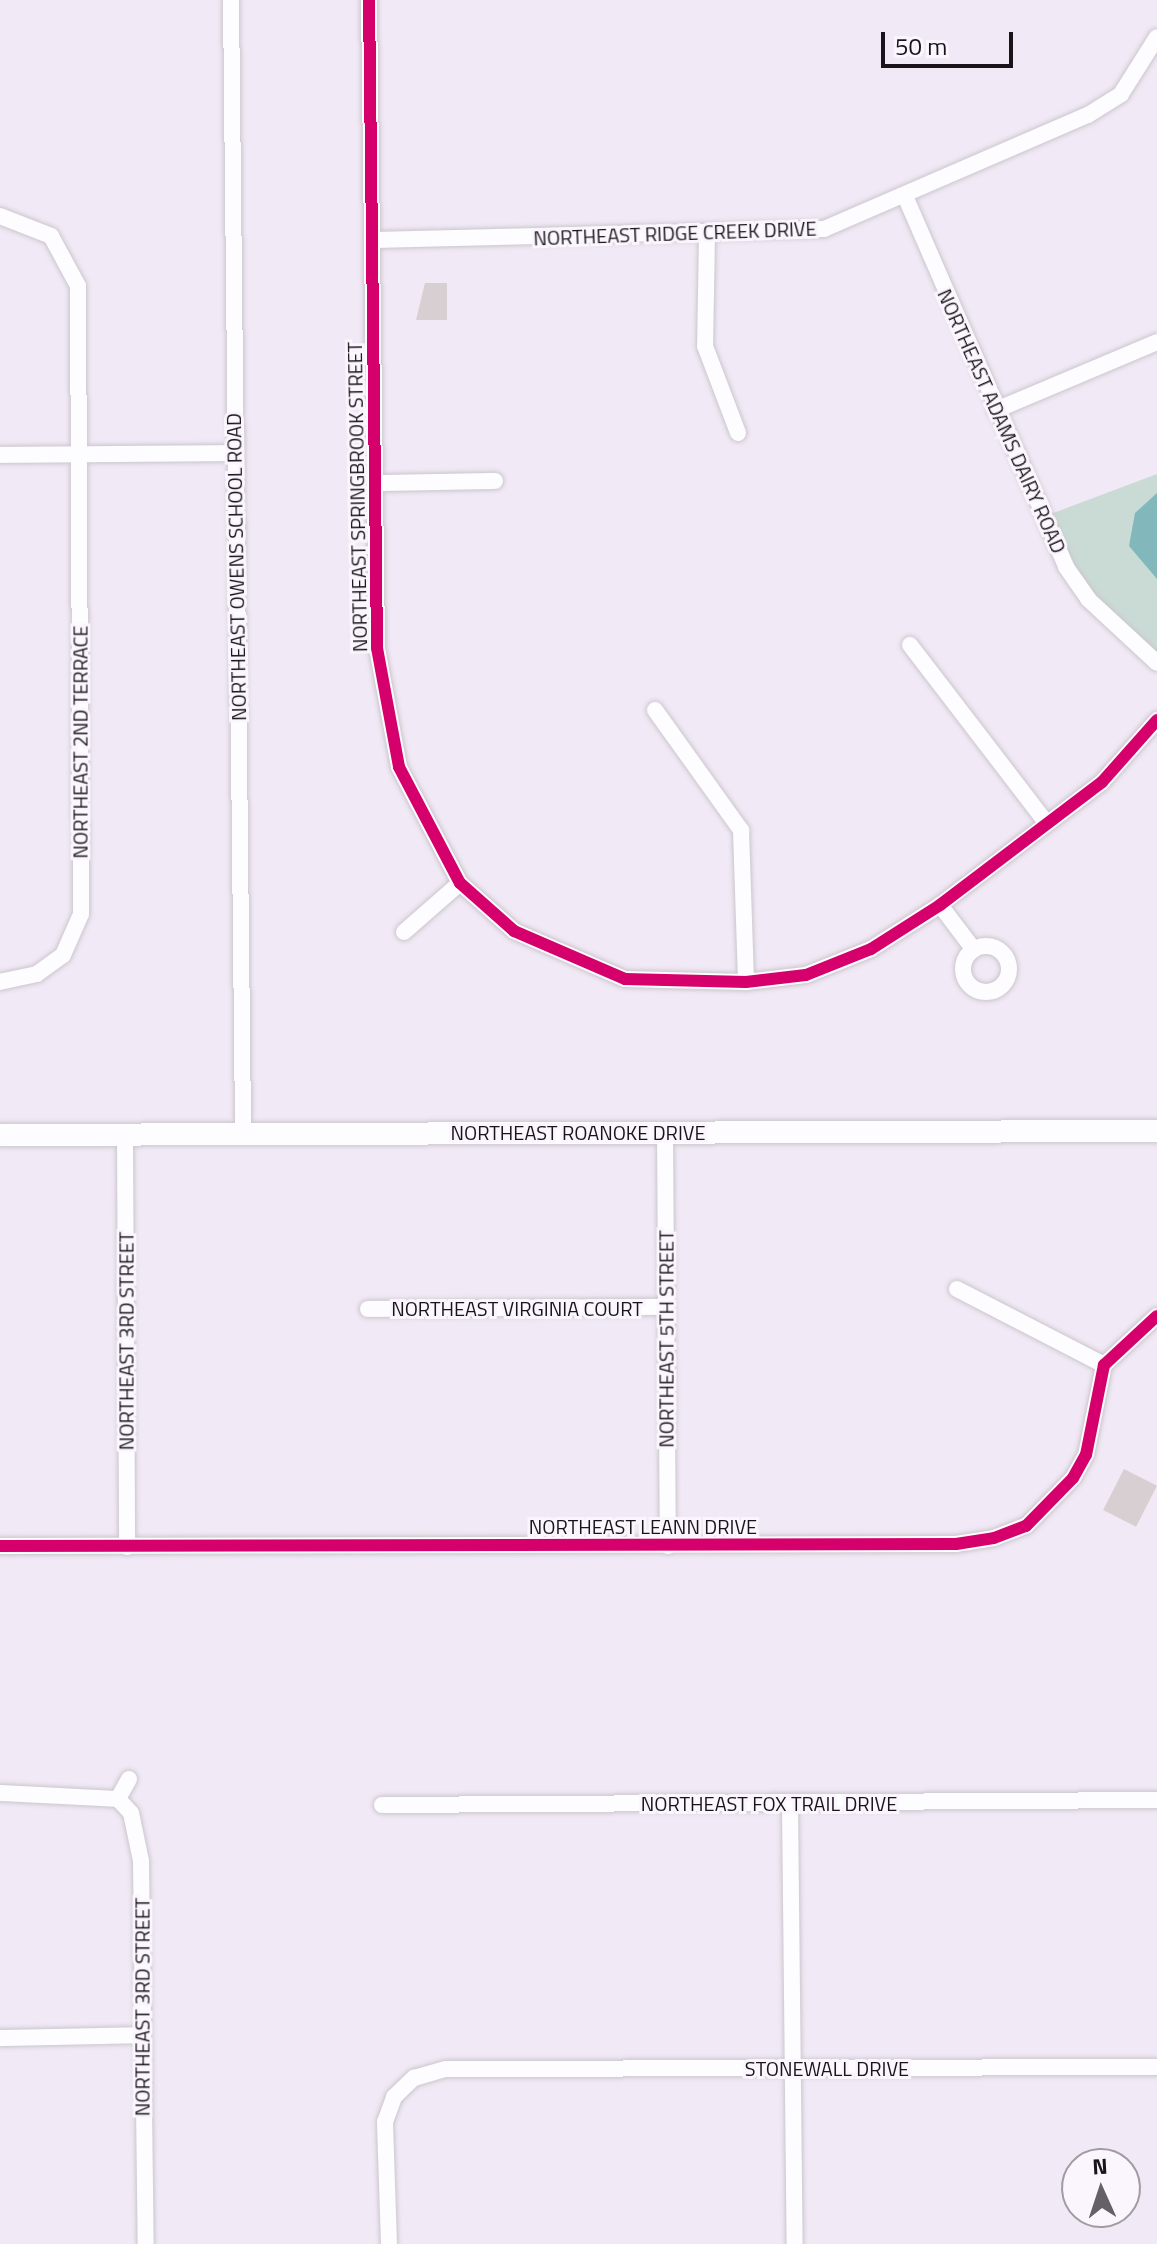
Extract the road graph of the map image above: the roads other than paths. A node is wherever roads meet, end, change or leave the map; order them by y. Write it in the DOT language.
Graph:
graph roads {
  1 [pos="231,0"];
  2 [pos="369,0"];
  3 [pos="1157,37"];
  4 [pos="905,196"];
  5 [pos="0,216"];
  6 [pos="707,235"];
  7 [pos="372,240"];
  8 [pos="1157,342"];
  9 [pos="996,410"];
  10 [pos="738,433"];
  11 [pos="234,453"];
  12 [pos="78,454"];
  13 [pos="0,455"];
  14 [pos="495,481"];
  15 [pos="378,483"];
  16 [pos="910,645"];
  17 [pos="1157,663"];
  18 [pos="655,710"];
  19 [pos="1157,720"];
  20 [pos="1046,822"];
  21 [pos="460,883"];
  22 [pos="940,905"];
  23 [pos="404,932"];
  24 [pos="974,950"];
  25 [pos="0,982"];
  26 [pos="746,982"];
  27 [pos="1157,1131"];
  28 [pos="665,1132"];
  29 [pos="243,1133"];
  30 [pos="0,1135"];
  31 [pos="125,1135"];
  32 [pos="957,1289"];
  33 [pos="666,1307"];
  34 [pos="368,1309"];
  35 [pos="1157,1316"];
  36 [pos="1104,1365"];
  37 [pos="0,1546"];
  38 [pos="668,1546"];
  39 [pos="127,1547"];
  40 [pos="129,1779"];
  41 [pos="0,1793"];
  42 [pos="118,1799"];
  43 [pos="1157,1800"];
  44 [pos="790,1803"];
  45 [pos="382,1805"];
  46 [pos="141,2035"];
  47 [pos="0,2038"];
  48 [pos="1157,2067"];
  49 [pos="795,2069"];
  50 [pos="146,2244"];
  51 [pos="389,2244"];
  52 [pos="795,2244"];
  1 -- 11 [label="street, NORTHEAST OWENS SCHOOL ROAD"];
  2 -- 7 [label="street, NORTHEAST SPRINGBROOK STREET"];
  3 -- 4 [label="street, NORTHEAST RIDGE CREEK DRIVE"];
  4 -- 6 [label="street, NORTHEAST RIDGE CREEK DRIVE"];
  4 -- 9 [label="street, NORTHEAST ADAMS DAIRY ROAD"];
  5 -- 12 [label="street, NORTHEAST 2ND TERRACE"];
  6 -- 7 [label="street, NORTHEAST RIDGE CREEK DRIVE"];
  6 -- 10 [label="street"];
  7 -- 15 [label="street, NORTHEAST SPRINGBROOK STREET"];
  8 -- 9 [label="street"];
  9 -- 17 [label="street, NORTHEAST ADAMS DAIRY ROAD"];
  11 -- 12 [label="street"];
  11 -- 29 [label="street, NORTHEAST OWENS SCHOOL ROAD"];
  12 -- 13 [label="street"];
  12 -- 25 [label="street, NORTHEAST 2ND TERRACE"];
  14 -- 15 [label="street"];
  15 -- 21 [label="street, NORTHEAST SPRINGBROOK STREET"];
  16 -- 20 [label="street"];
  18 -- 26 [label="street"];
  19 -- 20 [label="street, NORTHEAST SPRINGBROOK STREET"];
  20 -- 22 [label="street, NORTHEAST SPRINGBROOK STREET"];
  21 -- 23 [label="street"];
  21 -- 26 [label="street, NORTHEAST SPRINGBROOK STREET"];
  22 -- 24 [label="street"];
  22 -- 26 [label="street, NORTHEAST SPRINGBROOK STREET"];
  27 -- 28 [label="street, NORTHEAST ROANOKE DRIVE"];
  28 -- 29 [label="street, NORTHEAST ROANOKE DRIVE"];
  28 -- 33 [label="street, NORTHEAST 5TH STREET"];
  29 -- 31 [label="street, NORTHEAST ROANOKE DRIVE"];
  30 -- 31 [label="street, NORTHEAST ROANOKE DRIVE"];
  31 -- 39 [label="street, NORTHEAST 3RD STREET"];
  32 -- 36 [label="street"];
  33 -- 34 [label="street, NORTHEAST VIRGINIA COURT"];
  33 -- 38 [label="street, NORTHEAST 5TH STREET"];
  35 -- 36 [label="street"];
  36 -- 38 [label="street, NORTHEAST LEANN DRIVE"];
  37 -- 39 [label="street, NORTHEAST LEANN DRIVE"];
  38 -- 39 [label="street, NORTHEAST LEANN DRIVE"];
  40 -- 42 [label="street"];
  41 -- 42 [label="street"];
  42 -- 46 [label="street, NORTHEAST 3RD STREET"];
  43 -- 44 [label="street, NORTHEAST FOX TRAIL DRIVE"];
  44 -- 45 [label="street, NORTHEAST FOX TRAIL DRIVE"];
  44 -- 49 [label="street"];
  46 -- 47 [label="street"];
  46 -- 50 [label="street, NORTHEAST 3RD STREET"];
  48 -- 49 [label="street, STONEWALL DRIVE"];
  49 -- 51 [label="street, STONEWALL DRIVE"];
  49 -- 52 [label="street"];
}
